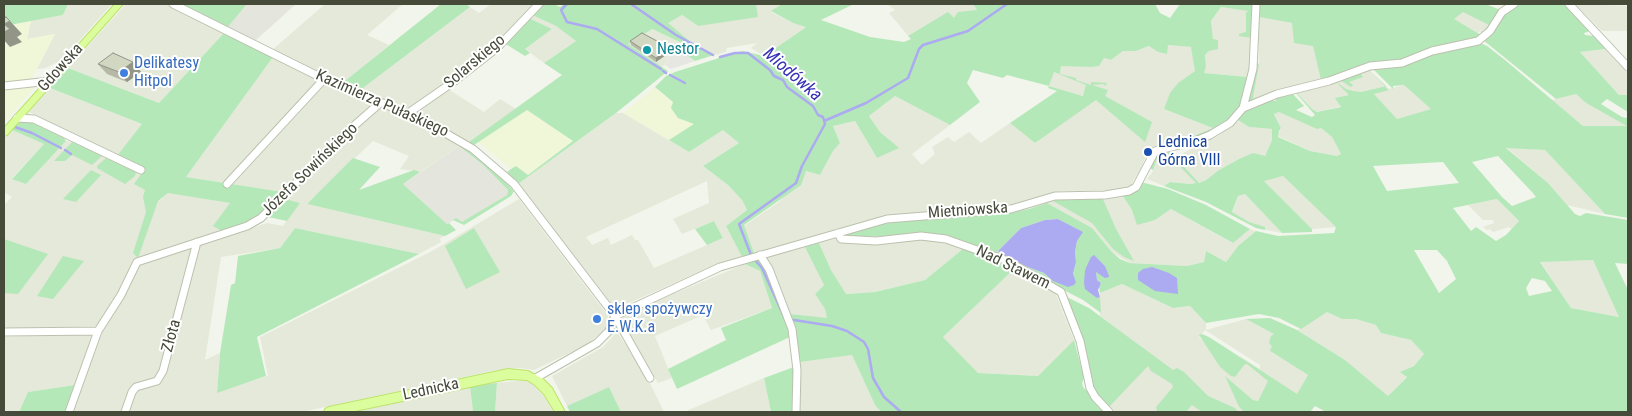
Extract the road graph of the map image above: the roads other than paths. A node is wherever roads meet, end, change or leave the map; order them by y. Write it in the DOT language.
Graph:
graph roads {
  1 [pos="119,4"];
  2 [pos="173,4"];
  3 [pos="539,4"];
  4 [pos="1256,4"];
  5 [pos="1514,4"];
  6 [pos="1569,4"];
  7 [pos="1628,67"];
  8 [pos="324,79"];
  9 [pos="50,81"];
  10 [pos="4,86"];
  11 [pos="380,104"];
  12 [pos="1243,108"];
  13 [pos="407,114"];
  14 [pos="17,118"];
  15 [pos="4,132"];
  16 [pos="142,170"];
  17 [pos="227,184"];
  18 [pos="838,233"];
  19 [pos="196,242"];
  20 [pos="760,255"];
  21 [pos="615,316"];
  22 [pos="98,331"];
  23 [pos="4,332"];
  24 [pos="650,378"];
  25 [pos="534,379"];
  26 [pos="69,412"];
  27 [pos="125,412"];
  28 [pos="329,412"];
  29 [pos="560,412"];
  30 [pos="796,412"];
  31 [pos="1110,412"];
  1 -- 9 [label="main road, Gdowska"];
  2 -- 8 [label="street, Kazimierza Pułaskiego"];
  3 -- 13 [label="street, Solarskiego"];
  4 -- 12 [label="street"];
  5 -- 12 [label="street"];
  6 -- 7 [label="street"];
  8 -- 11 [label="street, Kazimierza Pułaskiego"];
  8 -- 17 [label="street"];
  9 -- 10 [label="street"];
  9 -- 14 [label="main road, Gdowska"];
  11 -- 13 [label="street, Kazimierza Pułaskiego"];
  11 -- 19 [label="street, Józefa Sowińskiego"];
  12 -- 18 [label="street, Mietniowska"];
  13 -- 21 [label="street, Kazimierza Pułaskiego"];
  14 -- 15 [label="main road, Gdowska"];
  14 -- 16 [label="street"];
  18 -- 20 [label="street, Mietniowska"];
  18 -- 31 [label="street, Nad Stawem"];
  19 -- 22 [label="street, Józefa Sowińskiego"];
  19 -- 27 [label="street, Złota"];
  20 -- 21 [label="street, Mietniowska"];
  20 -- 30 [label="street"];
  21 -- 24 [label="street, Kazimierza Pułaskiego"];
  21 -- 25 [label="street"];
  22 -- 23 [label="street"];
  22 -- 26 [label="street, Józefa Sowińskiego"];
  25 -- 28 [label="main road, Lednicka"];
  25 -- 29 [label="main road"];
}
